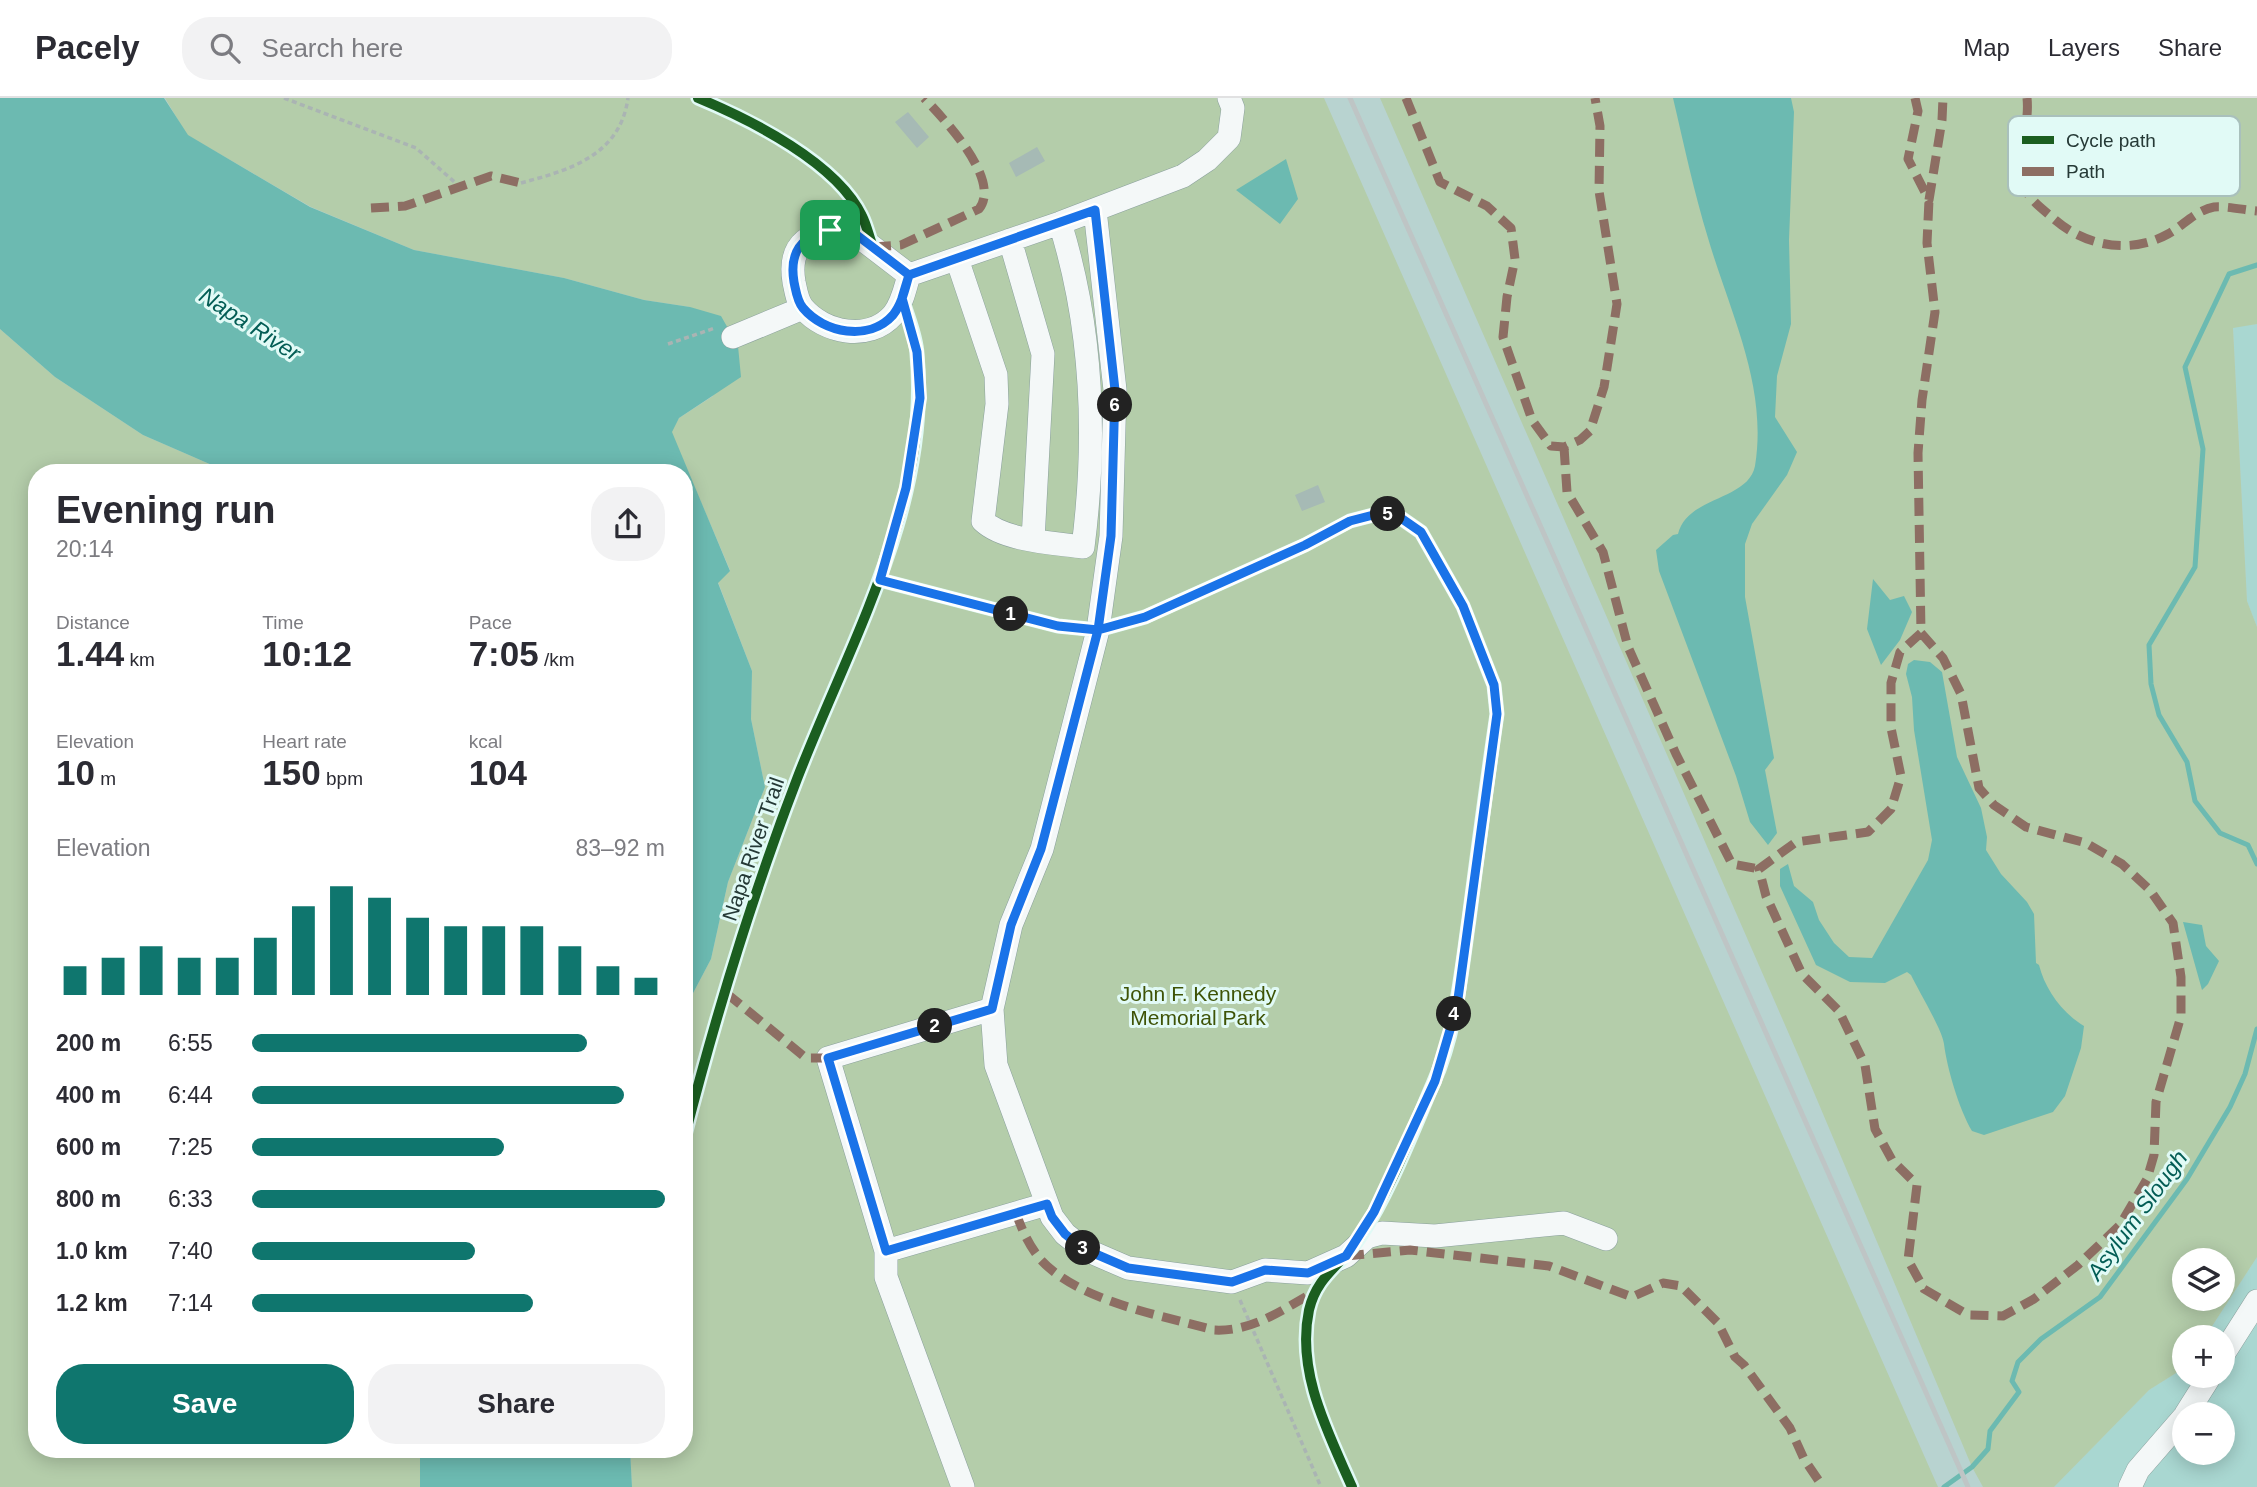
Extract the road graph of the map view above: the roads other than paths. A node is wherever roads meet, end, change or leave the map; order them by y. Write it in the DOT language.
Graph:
graph roads {
  1 [pos="1230,98"];
  2 [pos="1095,210"];
  3 [pos="1060,223"];
  4 [pos="1010,240"];
  5 [pos="957,259"];
  6 [pos="909,275"];
  7 [pos="803,307"];
  8 [pos="733,337"];
  9 [pos="1033,540"];
  10 [pos="992,1009"];
  11 [pos="1047,1204"];
  12 [pos="1606,1240"];
  13 [pos="886,1251"];
  14 [pos="2257,1301"];
  15 [pos="2235,1336"];
  16 [pos="2172,1430"];
  17 [pos="963,1487"];
  18 [pos="2130,1487"];
  1 -- 2 [label="street"];
  2 -- 3 [label="street"];
  2 -- 10 [label="street"];
  3 -- 4 [label="street"];
  3 -- 9 [label="street"];
  4 -- 5 [label="street"];
  4 -- 9 [label="street"];
  5 -- 6 [label="street"];
  5 -- 9 [label="street"];
  6 -- 7 [label="street"];
  6 -- 7 [label="street"];
  7 -- 8 [label="street"];
  10 -- 11 [label="street"];
  10 -- 13 [label="street"];
  11 -- 12 [label="street"];
  11 -- 13 [label="street"];
  13 -- 17 [label="street"];
  14 -- 15 [label="street"];
  16 -- 18 [label="street"];
}
